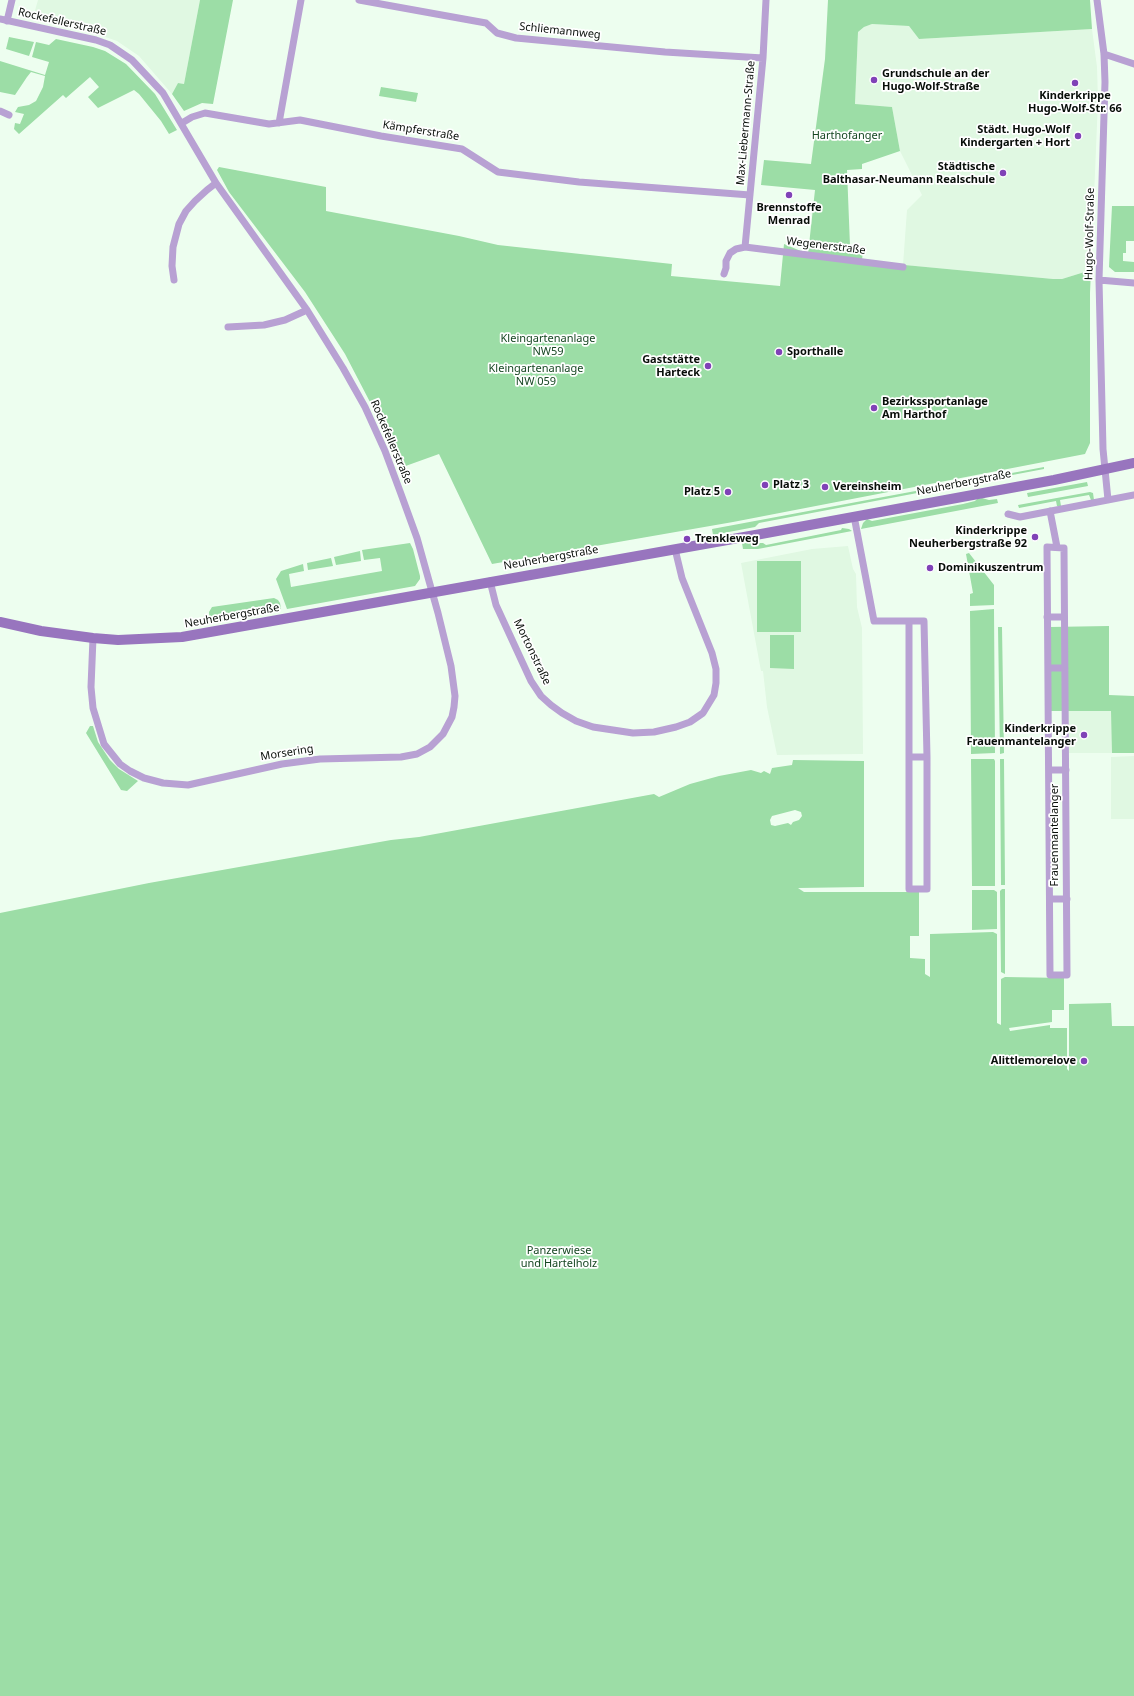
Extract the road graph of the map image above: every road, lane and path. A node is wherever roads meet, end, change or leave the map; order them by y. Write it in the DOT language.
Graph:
graph roads {
  1 [pos="12,0"];
  2 [pos="301,0"];
  3 [pos="360,0"];
  4 [pos="766,0"];
  5 [pos="1097,0"];
  6 [pos="4,20"];
  7 [pos="1104,54"];
  8 [pos="763,58"];
  9 [pos="1134,64"];
  10 [pos="0,111"];
  11 [pos="9,115"];
  12 [pos="182,123"];
  13 [pos="279,123"];
  14 [pos="216,183"];
  15 [pos="750,196"];
  16 [pos="745,247"];
  17 [pos="903,267"];
  18 [pos="724,274"];
  19 [pos="174,280"];
  20 [pos="1099,280"];
  21 [pos="1134,283"];
  22 [pos="307,310"];
  23 [pos="228,327"];
  24 [pos="1134,463"];
  25 [pos="1104,469"];
  26 [pos="1134,495"];
  27 [pos="1108,500"];
  28 [pos="1050,511"];
  29 [pos="1008,514"];
  30 [pos="854,516"];
  31 [pos="1057,548"];
  32 [pos="675,549"];
  33 [pos="490,581"];
  34 [pos="433,592"];
  35 [pos="1047,617"];
  36 [pos="1064,618"];
  37 [pos="909,621"];
  38 [pos="0,622"];
  39 [pos="93,638"];
  40 [pos="1048,668"];
  41 [pos="1065,668"];
  42 [pos="910,757"];
  43 [pos="927,757"];
  44 [pos="1049,770"];
  45 [pos="1066,770"];
  46 [pos="1050,899"];
  47 [pos="1067,899"];
  1 -- 6 [label="street"];
  2 -- 13 [label="street"];
  3 -- 8 [label="street, Schliemannweg"];
  4 -- 8 [label="street, Max-Liebermann-Straße"];
  5 -- 7 [label="street, Hugo-Wolf-Straße"];
  6 -- 12 [label="street, Rockefellerstraße"];
  7 -- 9 [label="street"];
  7 -- 20 [label="street, Hugo-Wolf-Straße"];
  8 -- 15 [label="street, Max-Liebermann-Straße"];
  10 -- 11 [label="street"];
  12 -- 13 [label="street, Kämpferstraße"];
  12 -- 14 [label="street, Rockefellerstraße"];
  13 -- 15 [label="street, Kämpferstraße"];
  14 -- 19 [label="street"];
  14 -- 22 [label="street, Rockefellerstraße"];
  15 -- 16 [label="street, Max-Liebermann-Straße"];
  16 -- 17 [label="street, Wegenerstraße"];
  16 -- 18 [label="street"];
  20 -- 21 [label="street"];
  20 -- 25 [label="street, Hugo-Wolf-Straße"];
  22 -- 23 [label="street"];
  22 -- 34 [label="street, Rockefellerstraße"];
  24 -- 25 [label="main road, Neuherbergstraße"];
  25 -- 27 [label="street"];
  25 -- 30 [label="main road, Neuherbergstraße"];
  26 -- 27 [label="street"];
  27 -- 28 [label="street"];
  28 -- 29 [label="street"];
  28 -- 31 [label="street, Frauenmantelanger"];
  30 -- 32 [label="main road, Neuherbergstraße"];
  30 -- 37 [label="street"];
  31 -- 35 [label="street, Frauenmantelanger"];
  31 -- 36 [label="street, Frauenmantelanger"];
  32 -- 33 [label="main road, Neuherbergstraße"];
  32 -- 33 [label="street, Mortonstraße"];
  33 -- 34 [label="main road, Neuherbergstraße"];
  34 -- 39 [label="main road, Neuherbergstraße"];
  34 -- 39 [label="street, Morsering"];
  35 -- 36 [label="street"];
  35 -- 40 [label="street, Frauenmantelanger"];
  36 -- 41 [label="street, Frauenmantelanger"];
  37 -- 42 [label="street"];
  37 -- 43 [label="street"];
  38 -- 39 [label="main road, Neuherbergstraße"];
  40 -- 41 [label="street"];
  40 -- 44 [label="street, Frauenmantelanger"];
  41 -- 45 [label="street, Frauenmantelanger"];
  42 -- 43 [label="street"];
  42 -- 43 [label="street"];
  44 -- 45 [label="street, Frauenmantelanger"];
  44 -- 46 [label="street, Frauenmantelanger"];
  45 -- 47 [label="street, Frauenmantelanger"];
  46 -- 47 [label="street, Frauenmantelanger"];
  46 -- 47 [label="street, Frauenmantelanger"];
}
